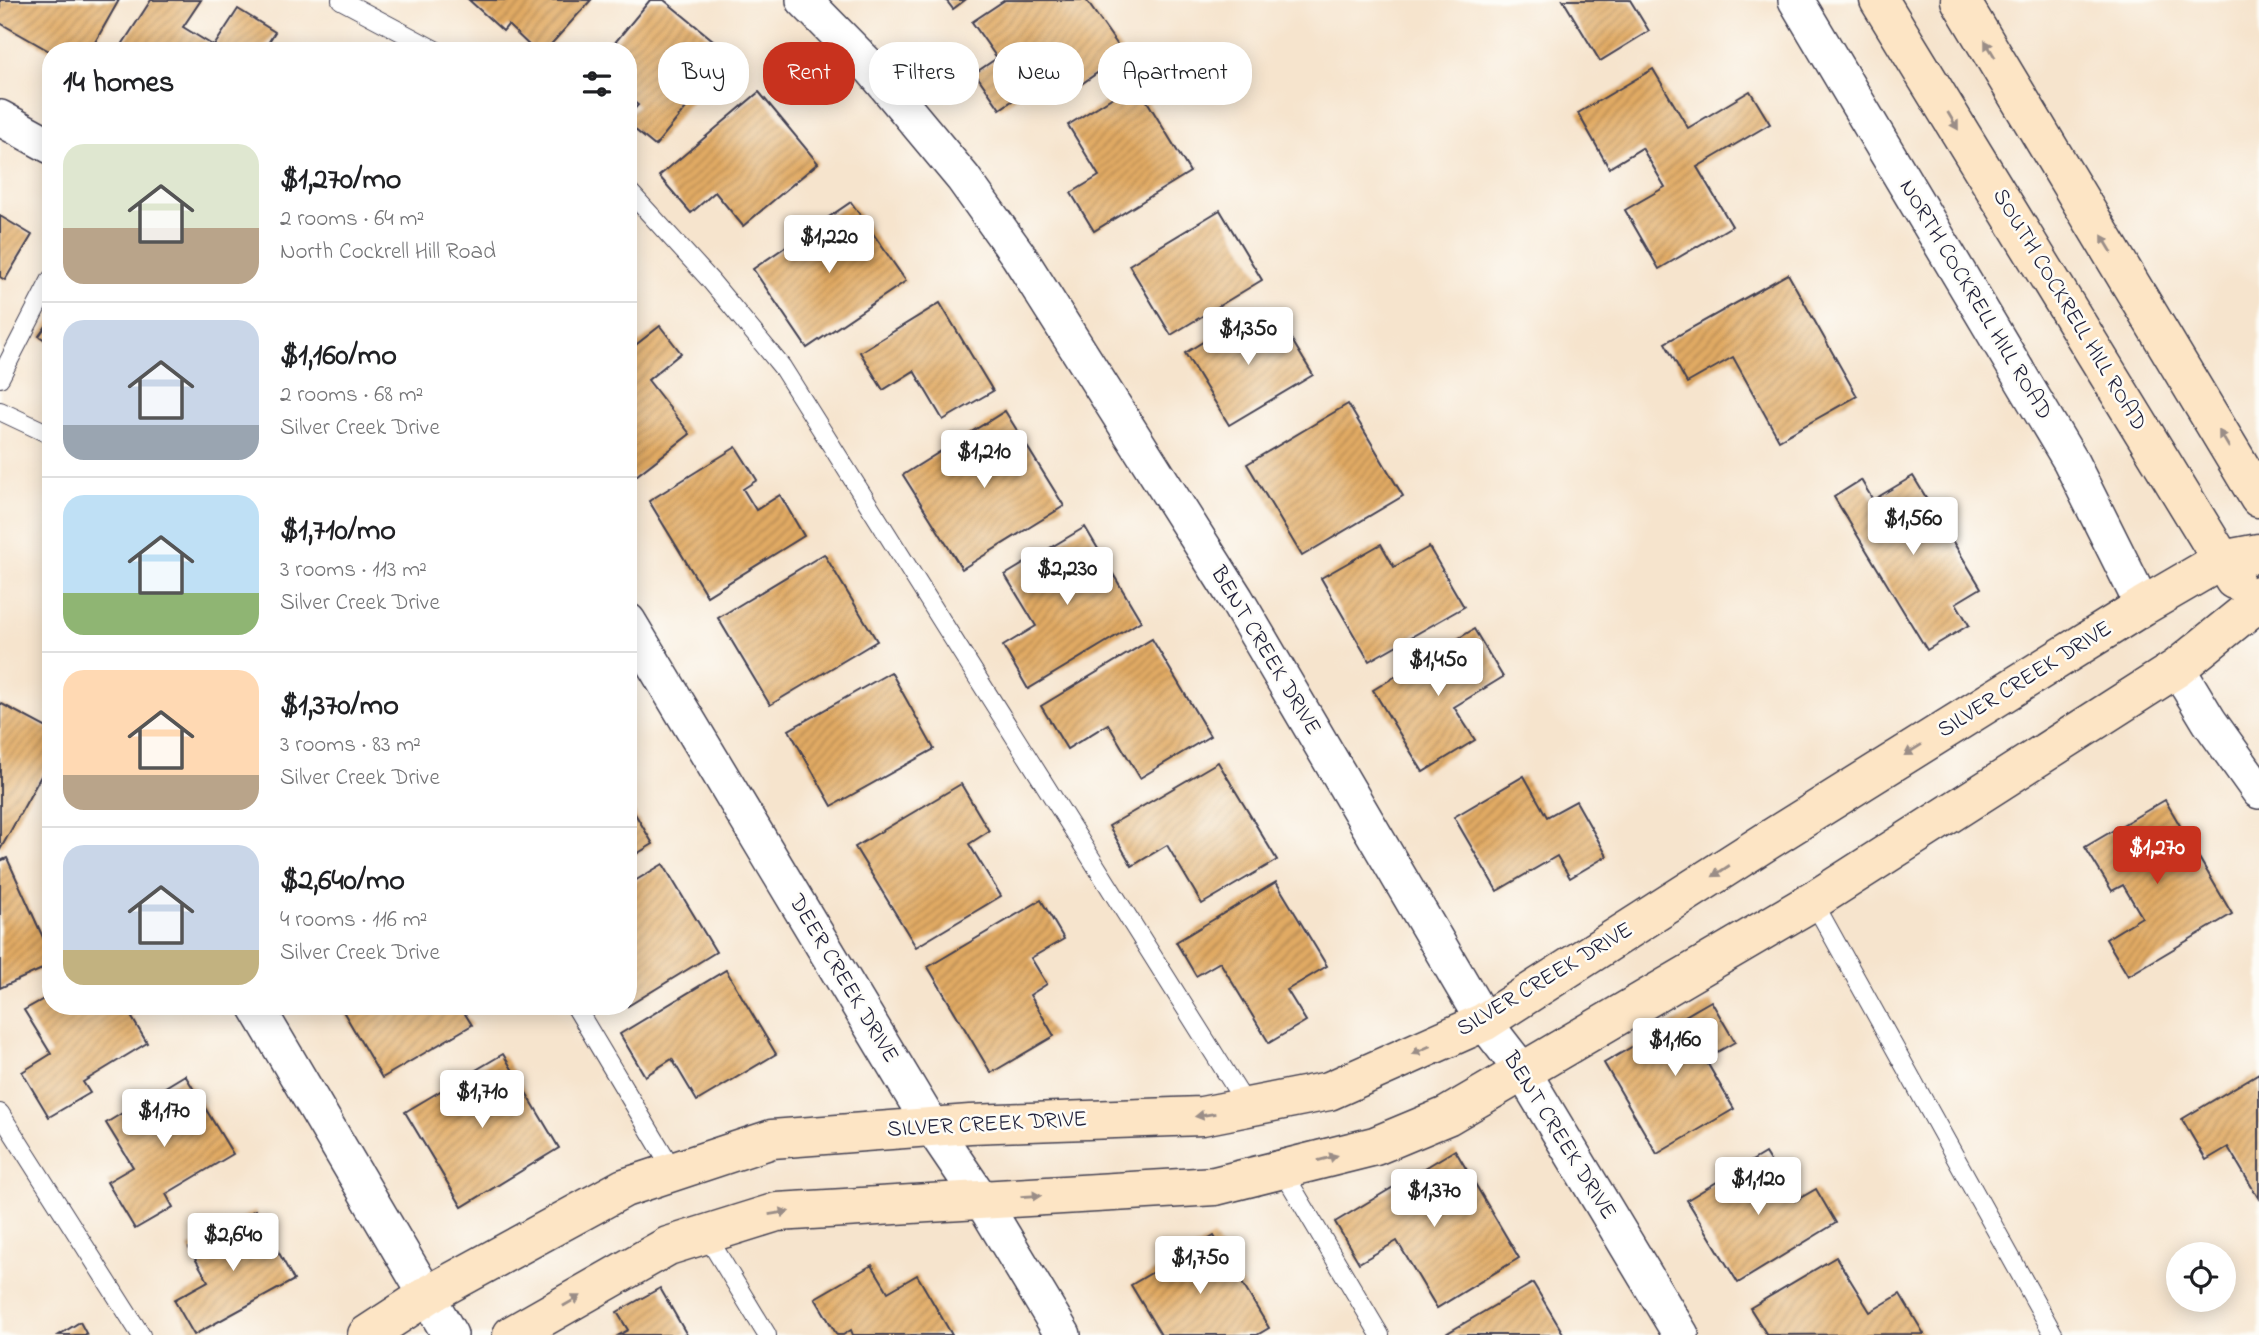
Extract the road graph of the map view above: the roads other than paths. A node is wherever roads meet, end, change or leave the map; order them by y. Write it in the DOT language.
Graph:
graph roads {
  1 [pos="341,0"];
  2 [pos="804,0"];
  3 [pos="1796,0"];
  4 [pos="1879,0"];
  5 [pos="1960,0"];
  6 [pos="420,42"];
  7 [pos="0,118"];
  8 [pos="42,141"];
  9 [pos="637,200"];
  10 [pos="42,297"];
  11 [pos="0,379"];
  12 [pos="0,411"];
  13 [pos="42,431"];
  14 [pos="2259,498"];
  15 [pos="2259,553"];
  16 [pos="2222,560"];
  17 [pos="2143,607"];
  18 [pos="2256,608"];
  19 [pos="637,636"];
  20 [pos="2177,668"];
  21 [pos="2259,791"];
  22 [pos="1813,901"];
  23 [pos="261,1015"];
  24 [pos="580,1015"];
  25 [pos="1484,1022"];
  26 [pos="1523,1072"];
  27 [pos="1247,1106"];
  28 [pos="0,1114"];
  29 [pos="932,1127"];
  30 [pos="673,1170"];
  31 [pos="1282,1170"];
  32 [pos="981,1199"];
  33 [pos="705,1233"];
  34 [pos="428,1295"];
  35 [pos="141,1335"];
  36 [pos="367,1335"];
  37 [pos="450,1335"];
  38 [pos="512,1335"];
  39 [pos="767,1335"];
  40 [pos="1063,1335"];
  41 [pos="1380,1335"];
  42 [pos="1681,1335"];
  43 [pos="2054,1335"];
  1 -- 6 [label="lane"];
  2 -- 25 [label="street, BENT CREEK DRIVE"];
  3 -- 17 [label="street, NORTH COCKRELL HILL ROAD"];
  4 -- 16 [label="street, SOUTH COCKRELL HILL ROAD, one-way"];
  14 -- 5 [label="street, one-way"];
  7 -- 8 [label="street"];
  9 -- 27 [label="lane"];
  10 -- 11 [label="lane"];
  12 -- 13 [label="lane"];
  15 -- 16 [label="street, SILVER CREEK DRIVE"];
  16 -- 17 [label="street, SILVER CREEK DRIVE"];
  16 -- 18 [label="street, SOUTH COCKRELL HILL ROAD"];
  17 -- 25 [label="street, SILVER CREEK DRIVE, one-way"];
  18 -- 20 [label="street"];
  19 -- 29 [label="street, DEER CREEK DRIVE"];
  20 -- 21 [label="street"];
  20 -- 22 [label="street"];
  22 -- 26 [label="street"];
  22 -- 43 [label="lane"];
  23 -- 34 [label="street"];
  24 -- 30 [label="lane"];
  25 -- 26 [label="street, BENT CREEK DRIVE"];
  25 -- 27 [label="street, SILVER CREEK DRIVE, one-way"];
  31 -- 26 [label="street, one-way"];
  26 -- 42 [label="street, BENT CREEK DRIVE"];
  27 -- 29 [label="street, SILVER CREEK DRIVE, one-way"];
  28 -- 35 [label="lane"];
  29 -- 30 [label="street, SILVER CREEK DRIVE"];
  29 -- 32 [label="street, DEER CREEK DRIVE"];
  30 -- 34 [label="street, SILVER CREEK DRIVE"];
  32 -- 31 [label="street, one-way"];
  31 -- 41 [label="lane"];
  33 -- 32 [label="street, one-way"];
  32 -- 40 [label="street, DEER CREEK DRIVE"];
  38 -- 33 [label="street, one-way"];
  33 -- 39 [label="lane"];
  34 -- 36 [label="street, SILVER CREEK DRIVE"];
  34 -- 37 [label="street"];
}
